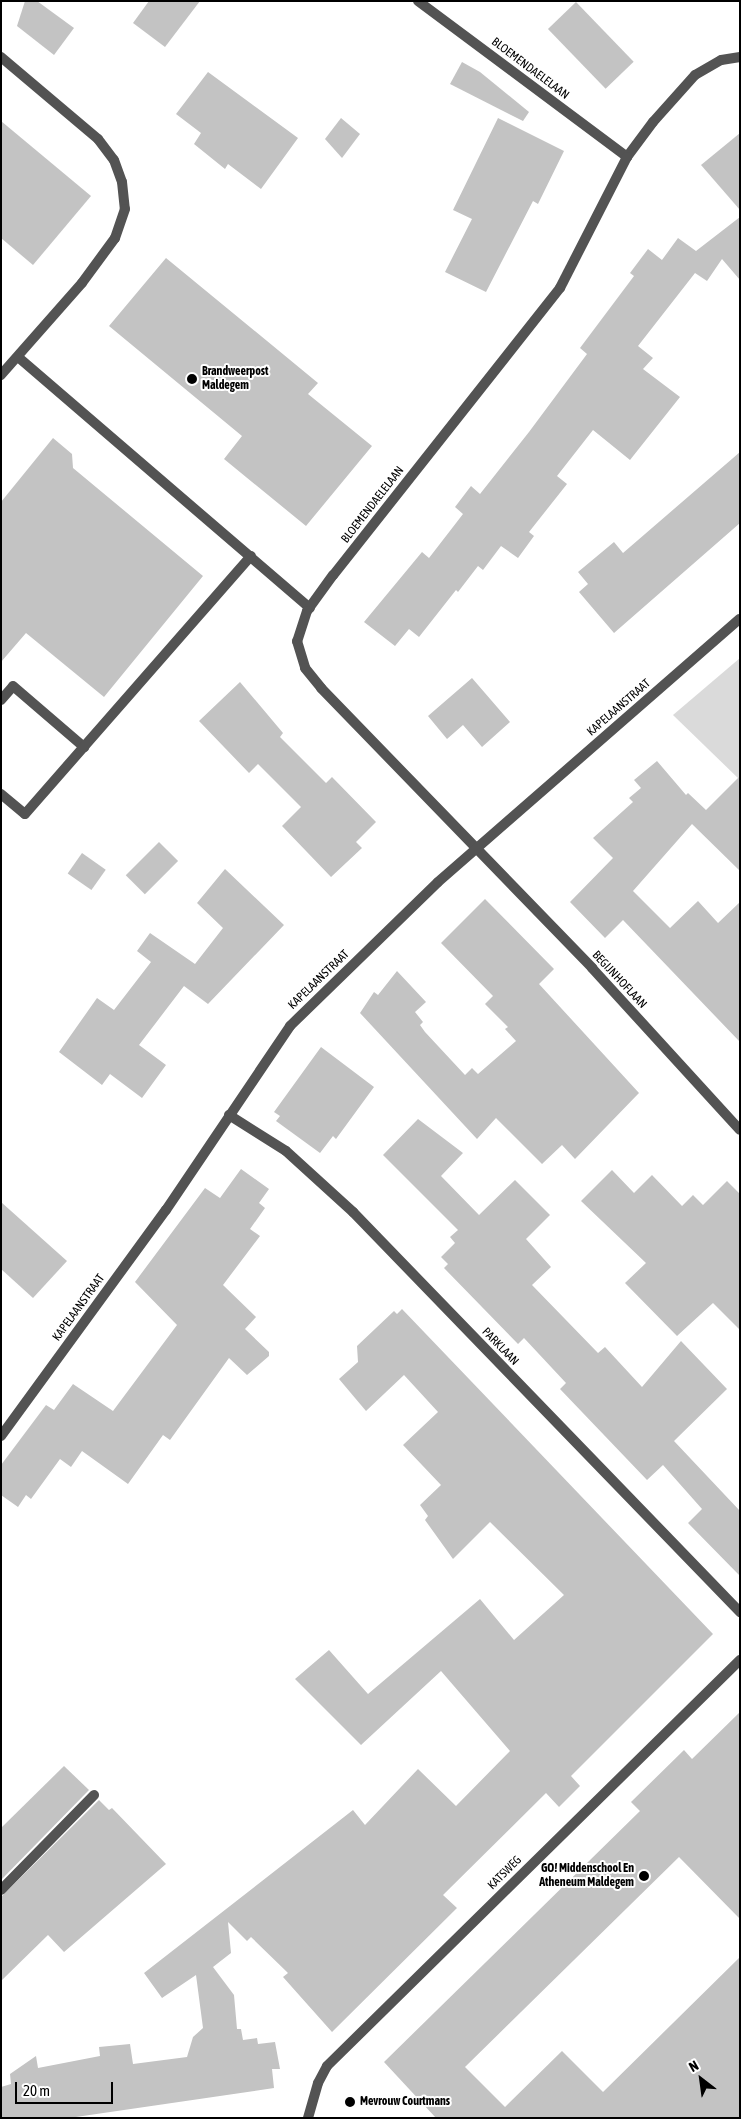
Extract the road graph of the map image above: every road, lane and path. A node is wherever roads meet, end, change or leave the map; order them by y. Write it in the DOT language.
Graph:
graph roads {
  1 [pos="418,1"];
  2 [pos="1,57"];
  3 [pos="740,57"];
  4 [pos="628,157"];
  5 [pos="18,357"];
  6 [pos="1,375"];
  7 [pos="251,556"];
  8 [pos="310,608"];
  9 [pos="740,619"];
  10 [pos="1,700"];
  11 [pos="84,747"];
  12 [pos="1,794"];
  13 [pos="476,850"];
  14 [pos="229,1115"];
  15 [pos="740,1130"];
  16 [pos="1,1436"];
  17 [pos="740,1612"];
  18 [pos="740,1660"];
  19 [pos="94,1796"];
  20 [pos="1,1890"];
  21 [pos="308,2118"];
  1 -- 4 [label="street, BLOEMENDAELELAAN"];
  2 -- 5 [label="street"];
  3 -- 4 [label="street, BLOEMENDAELELAAN"];
  4 -- 8 [label="street, BLOEMENDAELELAAN"];
  5 -- 6 [label="street"];
  5 -- 7 [label="street"];
  7 -- 8 [label="street"];
  7 -- 11 [label="street"];
  8 -- 13 [label="street, BLOEMENDAELELAAN"];
  9 -- 13 [label="street, KAPELAANSTRAAT"];
  10 -- 11 [label="street"];
  11 -- 12 [label="street"];
  13 -- 14 [label="street, KAPELAANSTRAAT"];
  13 -- 15 [label="street, BEGIJNHOFLAAN"];
  14 -- 16 [label="street, KAPELAANSTRAAT"];
  14 -- 17 [label="street, PARKLAAN"];
  18 -- 21 [label="street, KATSWEG"];
  19 -- 20 [label="street"];
}
